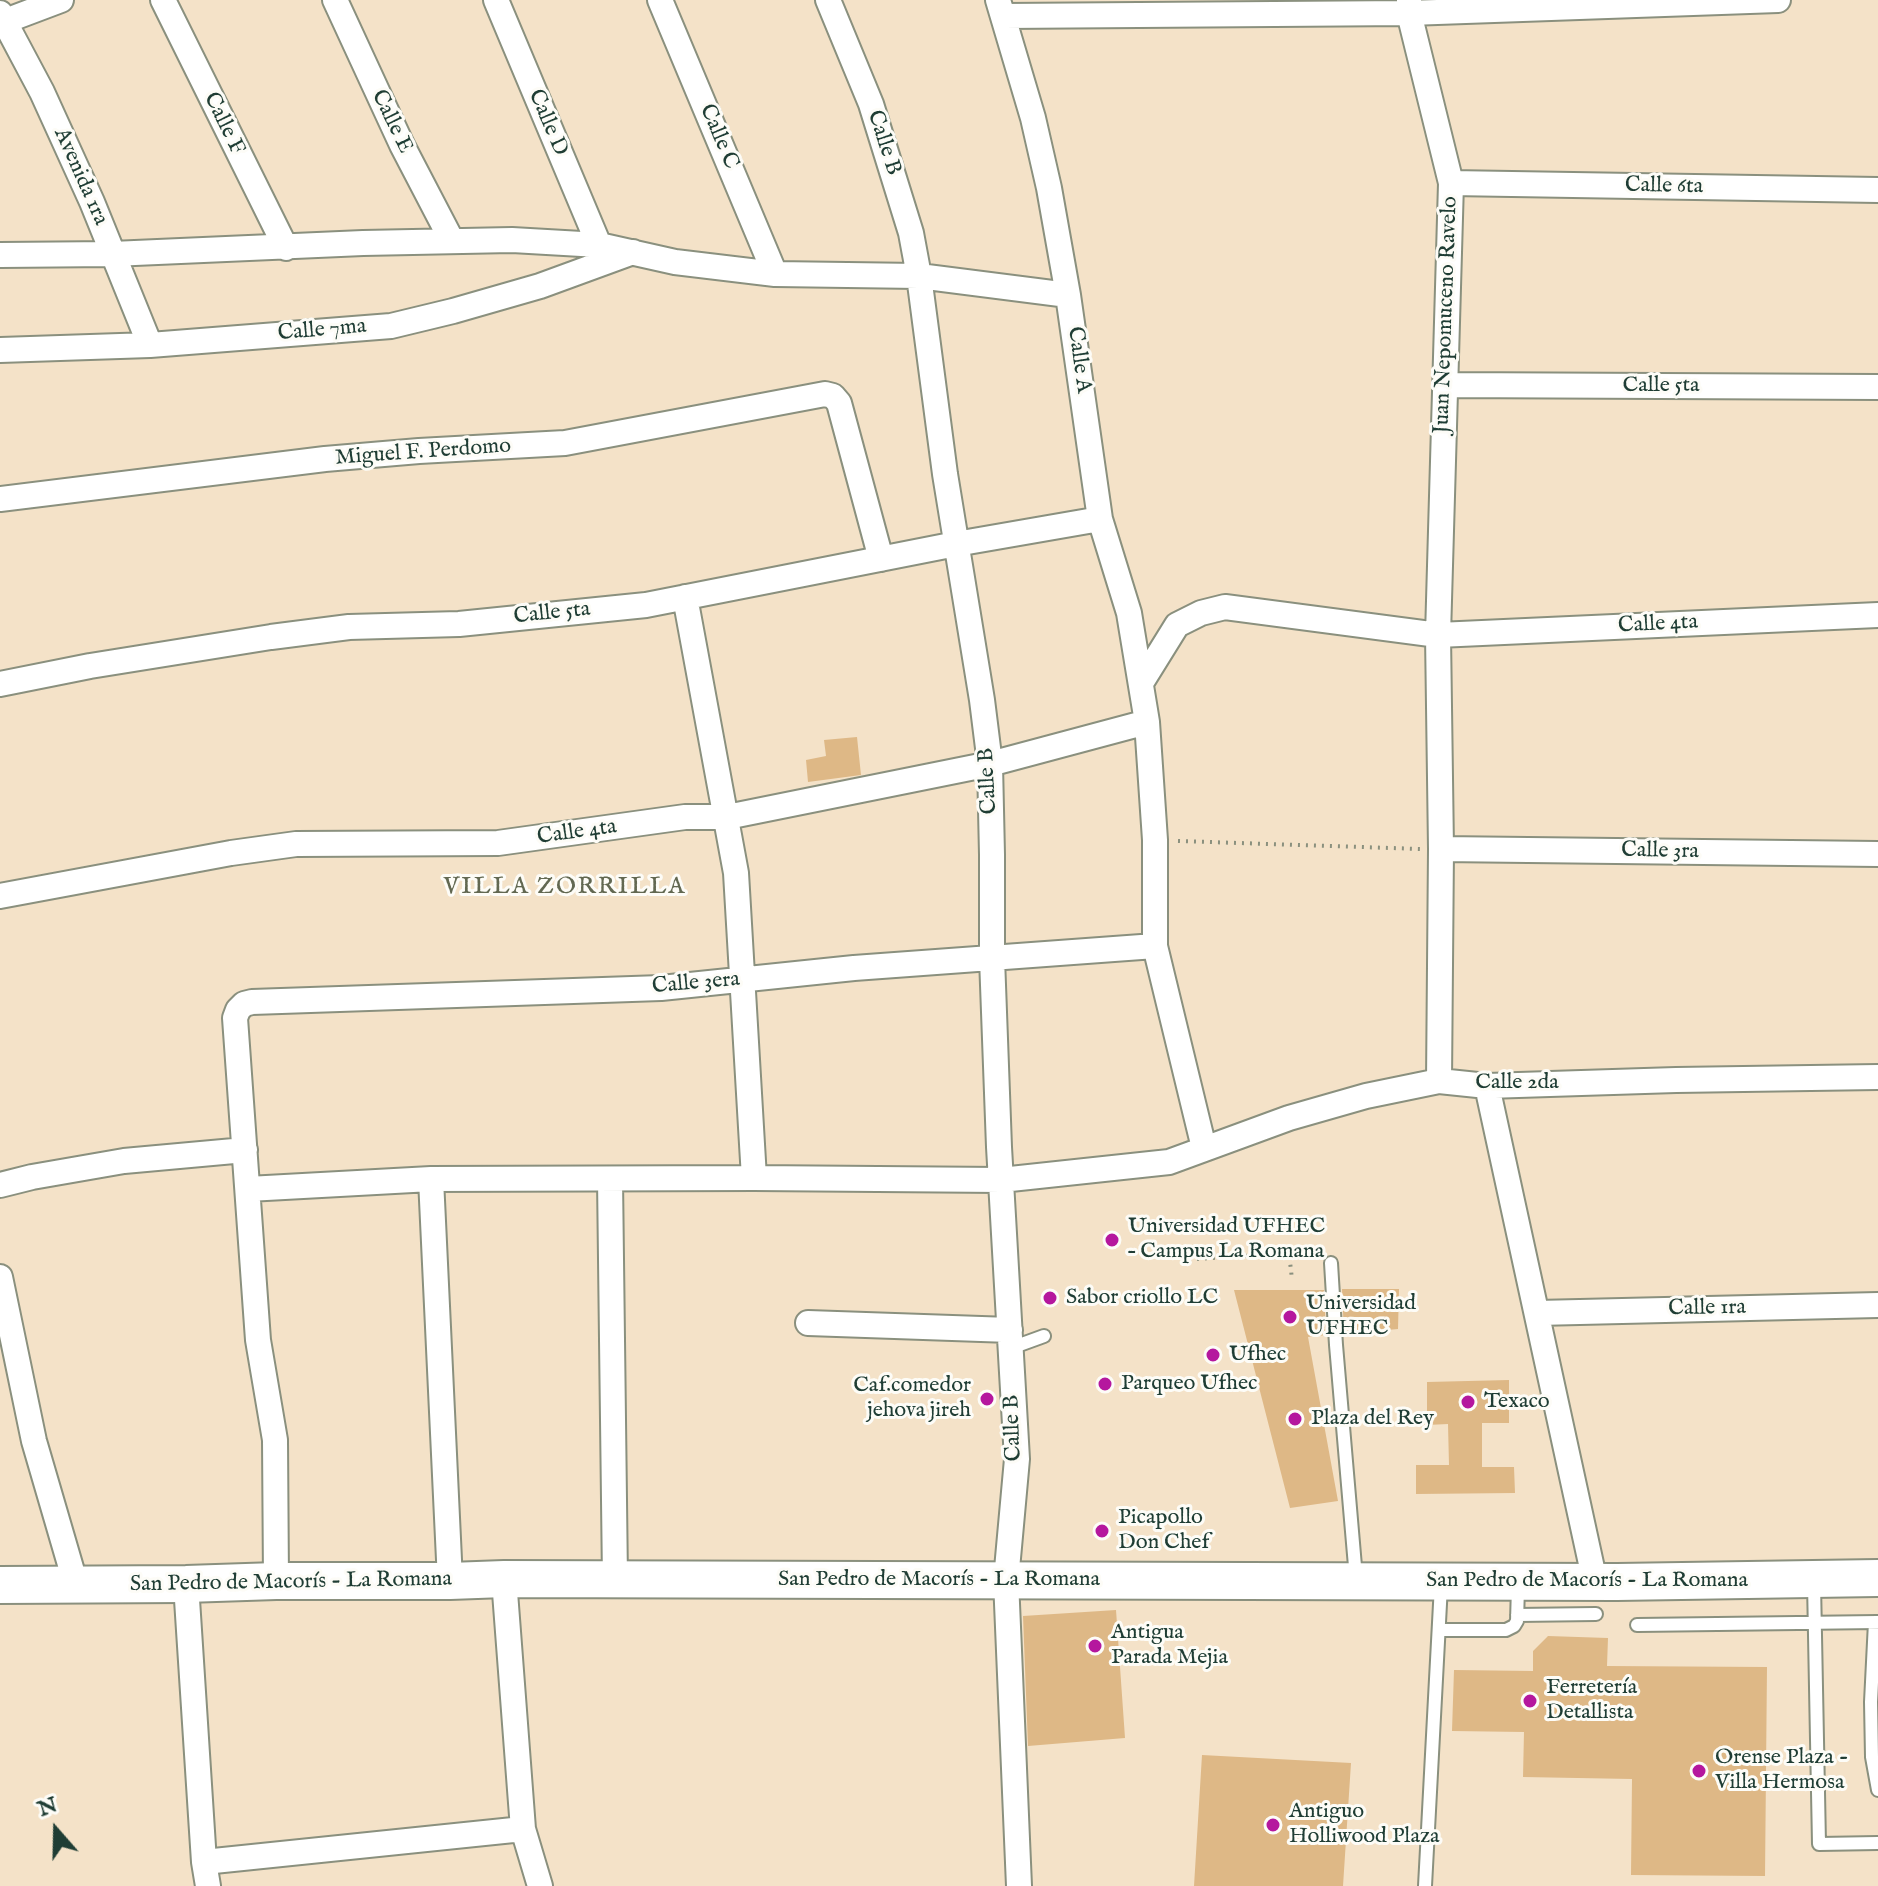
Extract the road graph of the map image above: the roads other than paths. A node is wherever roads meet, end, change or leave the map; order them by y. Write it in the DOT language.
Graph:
graph roads {
  1 [pos="61,0"];
  2 [pos="163,0"];
  3 [pos="335,0"];
  4 [pos="496,0"];
  5 [pos="660,0"];
  6 [pos="828,0"];
  7 [pos="1778,0"];
  8 [pos="1409,7"];
  9 [pos="1001,8"];
  10 [pos="1,19"];
  11 [pos="1451,183"];
  12 [pos="1878,190"];
  13 [pos="452,241"];
  14 [pos="599,245"];
  15 [pos="286,248"];
  16 [pos="633,252"];
  17 [pos="112,254"];
  18 [pos="0,255"];
  19 [pos="775,274"];
  20 [pos="919,276"];
  21 [pos="1068,295"];
  22 [pos="150,345"];
  23 [pos="0,350"];
  24 [pos="1445,385"];
  25 [pos="1878,387"];
  26 [pos="0,499"];
  27 [pos="1100,519"];
  28 [pos="956,544"];
  29 [pos="881,559"];
  30 [pos="685,597"];
  31 [pos="1878,615"];
  32 [pos="1438,635"];
  33 [pos="1141,683"];
  34 [pos="0,684"];
  35 [pos="1147,722"];
  36 [pos="990,764"];
  37 [pos="727,817"];
  38 [pos="1441,849"];
  39 [pos="1878,854"];
  40 [pos="0,896"];
  41 [pos="1155,946"];
  42 [pos="992,958"];
  43 [pos="743,980"];
  44 [pos="1878,1077"];
  45 [pos="1439,1081"];
  46 [pos="1487,1086"];
  47 [pos="1204,1148"];
  48 [pos="245,1150"];
  49 [pos="754,1178"];
  50 [pos="431,1179"];
  51 [pos="610,1179"];
  52 [pos="1001,1180"];
  53 [pos="0,1185"];
  54 [pos="248,1189"];
  55 [pos="1331,1263"];
  56 [pos="0,1277"];
  57 [pos="1878,1305"];
  58 [pos="1537,1313"];
  59 [pos="808,1323"];
  60 [pos="1044,1336"];
  61 [pos="1011,1339"];
  62 [pos="1878,1578"];
  63 [pos="504,1579"];
  64 [pos="1814,1579"];
  65 [pos="615,1580"];
  66 [pos="1006,1580"];
  67 [pos="276,1581"];
  68 [pos="450,1581"];
  69 [pos="1357,1582"];
  70 [pos="1441,1582"];
  71 [pos="186,1584"];
  72 [pos="0,1585"];
  73 [pos="76,1585"];
  74 [pos="1596,1598"];
  75 [pos="1517,1599"];
  76 [pos="1876,1622"];
  77 [pos="1814,1623"];
  78 [pos="1637,1625"];
  79 [pos="1439,1630"];
  80 [pos="1878,1790"];
  81 [pos="523,1829"];
  82 [pos="1878,1843"];
  83 [pos="206,1874"];
  84 [pos="540,1886"];
  85 [pos="1019,1886"];
  86 [pos="1425,1886"];
  1 -- 10 [label="street"];
  2 -- 15 [label="street, Calle F"];
  3 -- 13 [label="street, Calle E"];
  4 -- 14 [label="street, Calle D"];
  5 -- 19 [label="street, Calle C"];
  6 -- 20 [label="street, Calle B"];
  7 -- 8 [label="street"];
  8 -- 9 [label="street"];
  8 -- 11 [label="street, Juan Nepomuceno Ravelo"];
  9 -- 21 [label="street, Calle A"];
  10 -- 17 [label="street, Avenida 1ra"];
  11 -- 12 [label="street, Calle 6ta"];
  11 -- 24 [label="street, Juan Nepomuceno Ravelo"];
  13 -- 14 [label="street"];
  13 -- 15 [label="street"];
  14 -- 16 [label="street"];
  15 -- 17 [label="street"];
  16 -- 19 [label="street"];
  16 -- 22 [label="street, Calle 7ma"];
  17 -- 18 [label="street"];
  17 -- 22 [label="street, Avenida 1ra"];
  19 -- 20 [label="street"];
  20 -- 21 [label="street"];
  20 -- 28 [label="street, Calle B"];
  21 -- 27 [label="street, Calle A"];
  22 -- 23 [label="street, Calle 7ma"];
  24 -- 25 [label="street, Calle 5ta"];
  24 -- 32 [label="street, Juan Nepomuceno Ravelo"];
  26 -- 29 [label="street, Miguel F. Perdomo"];
  27 -- 28 [label="street, Calle 5ta"];
  27 -- 33 [label="street, Calle A"];
  28 -- 29 [label="street, Calle 5ta"];
  28 -- 36 [label="street, Calle B"];
  29 -- 30 [label="street, Calle 5ta"];
  30 -- 34 [label="street, Calle 5ta"];
  30 -- 37 [label="street"];
  31 -- 32 [label="street, Calle 4ta"];
  32 -- 33 [label="street, Calle 4ta"];
  32 -- 38 [label="street, Juan Nepomuceno Ravelo"];
  33 -- 35 [label="street, Calle A"];
  35 -- 36 [label="street, Calle 4ta"];
  35 -- 41 [label="street, Calle A"];
  36 -- 37 [label="street, Calle 4ta"];
  36 -- 42 [label="street, Calle B"];
  37 -- 40 [label="street, Calle 4ta"];
  37 -- 43 [label="street"];
  38 -- 39 [label="street, Calle 3ra"];
  38 -- 45 [label="street, Juan Nepomuceno Ravelo"];
  41 -- 42 [label="street, Calle 3era"];
  41 -- 47 [label="street, Calle A"];
  42 -- 43 [label="street, Calle 3era"];
  42 -- 52 [label="street, Calle B"];
  43 -- 48 [label="street, Calle 3era"];
  43 -- 49 [label="street"];
  44 -- 46 [label="street, Calle 2da"];
  45 -- 46 [label="street, Calle 2da"];
  45 -- 47 [label="street, Calle 2da"];
  46 -- 58 [label="street"];
  47 -- 52 [label="street, Calle 2da"];
  48 -- 53 [label="street"];
  48 -- 54 [label="street"];
  49 -- 51 [label="street, Calle 2da"];
  49 -- 52 [label="street, Calle 2da"];
  50 -- 51 [label="street, Calle 2da"];
  50 -- 54 [label="street, Calle 2da"];
  50 -- 68 [label="street"];
  51 -- 65 [label="street"];
  52 -- 61 [label="street, Calle B"];
  54 -- 67 [label="street"];
  55 -- 69 [label="lane"];
  56 -- 73 [label="street"];
  57 -- 58 [label="street, Calle 1ra"];
  58 -- 74 [label="street"];
  59 -- 61 [label="street"];
  60 -- 61 [label="lane"];
  61 -- 66 [label="street, Calle B"];
  62 -- 64 [label="main road, San Pedro de Macorís - La Romana"];
  63 -- 65 [label="main road, San Pedro de Macorís - La Romana"];
  63 -- 68 [label="main road, San Pedro de Macorís - La Romana"];
  63 -- 81 [label="street"];
  64 -- 74 [label="main road, San Pedro de Macorís - La Romana"];
  64 -- 77 [label="lane"];
  65 -- 66 [label="main road, San Pedro de Macorís - La Romana"];
  66 -- 69 [label="main road, San Pedro de Macorís - La Romana"];
  66 -- 85 [label="street, Calle B"];
  67 -- 68 [label="main road, San Pedro de Macorís - La Romana"];
  67 -- 71 [label="main road, San Pedro de Macorís - La Romana"];
  69 -- 70 [label="main road, San Pedro de Macorís - La Romana"];
  70 -- 75 [label="main road, San Pedro de Macorís - La Romana"];
  70 -- 79 [label="lane"];
  71 -- 73 [label="main road, San Pedro de Macorís - La Romana"];
  71 -- 83 [label="street"];
  72 -- 73 [label="main road, San Pedro de Macorís - La Romana"];
  74 -- 75 [label="main road, San Pedro de Macorís - La Romana"];
  75 -- 79 [label="lane"];
  76 -- 77 [label="lane"];
  76 -- 80 [label="lane"];
  77 -- 78 [label="lane"];
  77 -- 82 [label="lane"];
  79 -- 86 [label="lane"];
  81 -- 83 [label="street"];
  81 -- 84 [label="street"];
}
